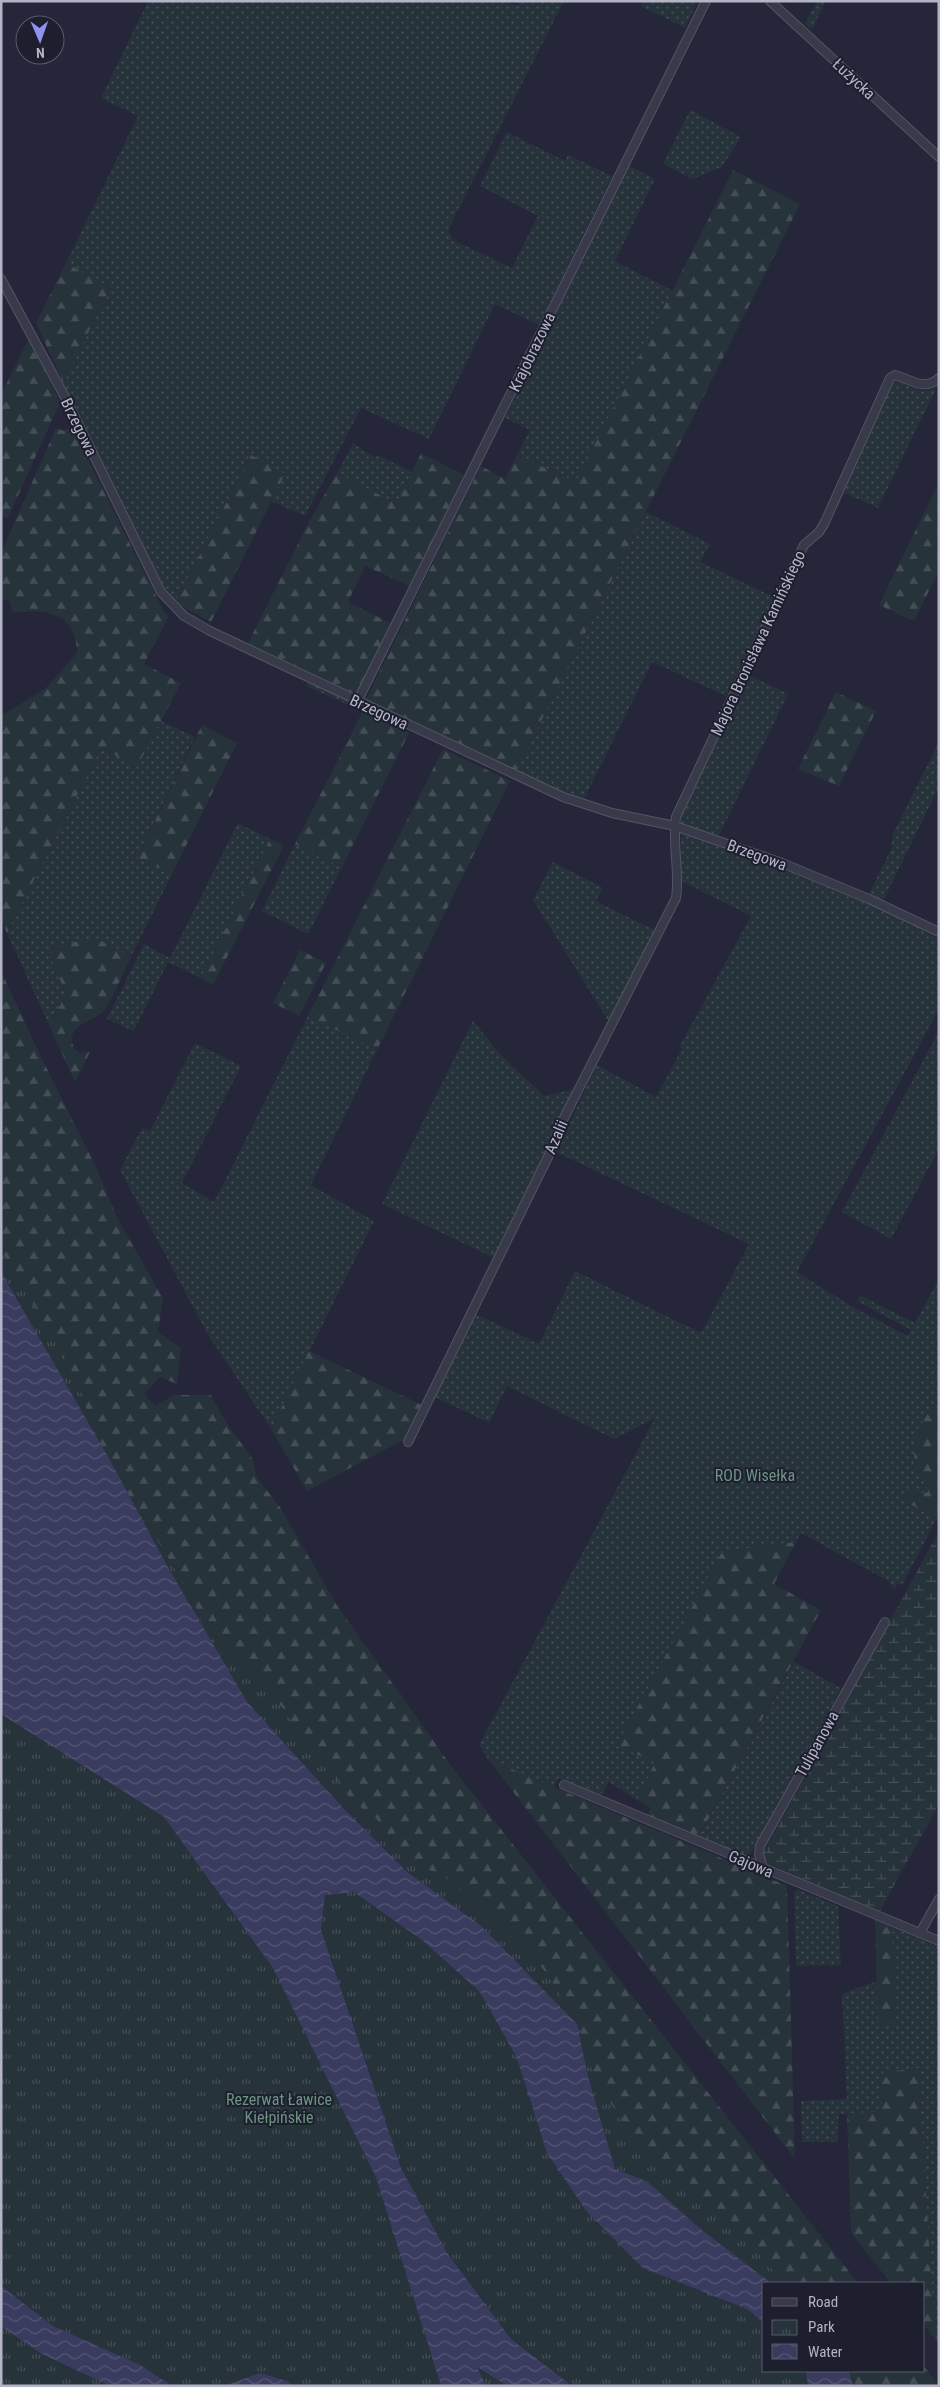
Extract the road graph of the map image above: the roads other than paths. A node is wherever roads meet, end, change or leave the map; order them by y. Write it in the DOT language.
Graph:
graph roads {
  1 [pos="706,1"];
  2 [pos="770,1"];
  3 [pos="939,157"];
  4 [pos="1,279"];
  5 [pos="939,378"];
  6 [pos="357,702"];
  7 [pos="675,826"];
  8 [pos="939,932"];
  9 [pos="408,1442"];
  10 [pos="885,1622"];
  11 [pos="564,1785"];
  12 [pos="763,1868"];
  13 [pos="939,1899"];
  14 [pos="920,1934"];
  15 [pos="939,1941"];
  1 -- 6 [label="street, Krajobrazowa"];
  2 -- 3 [label="street, Łużycka"];
  4 -- 6 [label="street, Brzegowa"];
  5 -- 7 [label="street, Majora Bronisława Kamińskiego"];
  6 -- 7 [label="street, Brzegowa"];
  7 -- 8 [label="street, Brzegowa"];
  7 -- 9 [label="street, Azalii"];
  10 -- 12 [label="street, Tulipanowa"];
  11 -- 12 [label="street, Gajowa"];
  12 -- 14 [label="street, Gajowa"];
  13 -- 14 [label="street"];
  14 -- 15 [label="street, Gajowa"];
}
